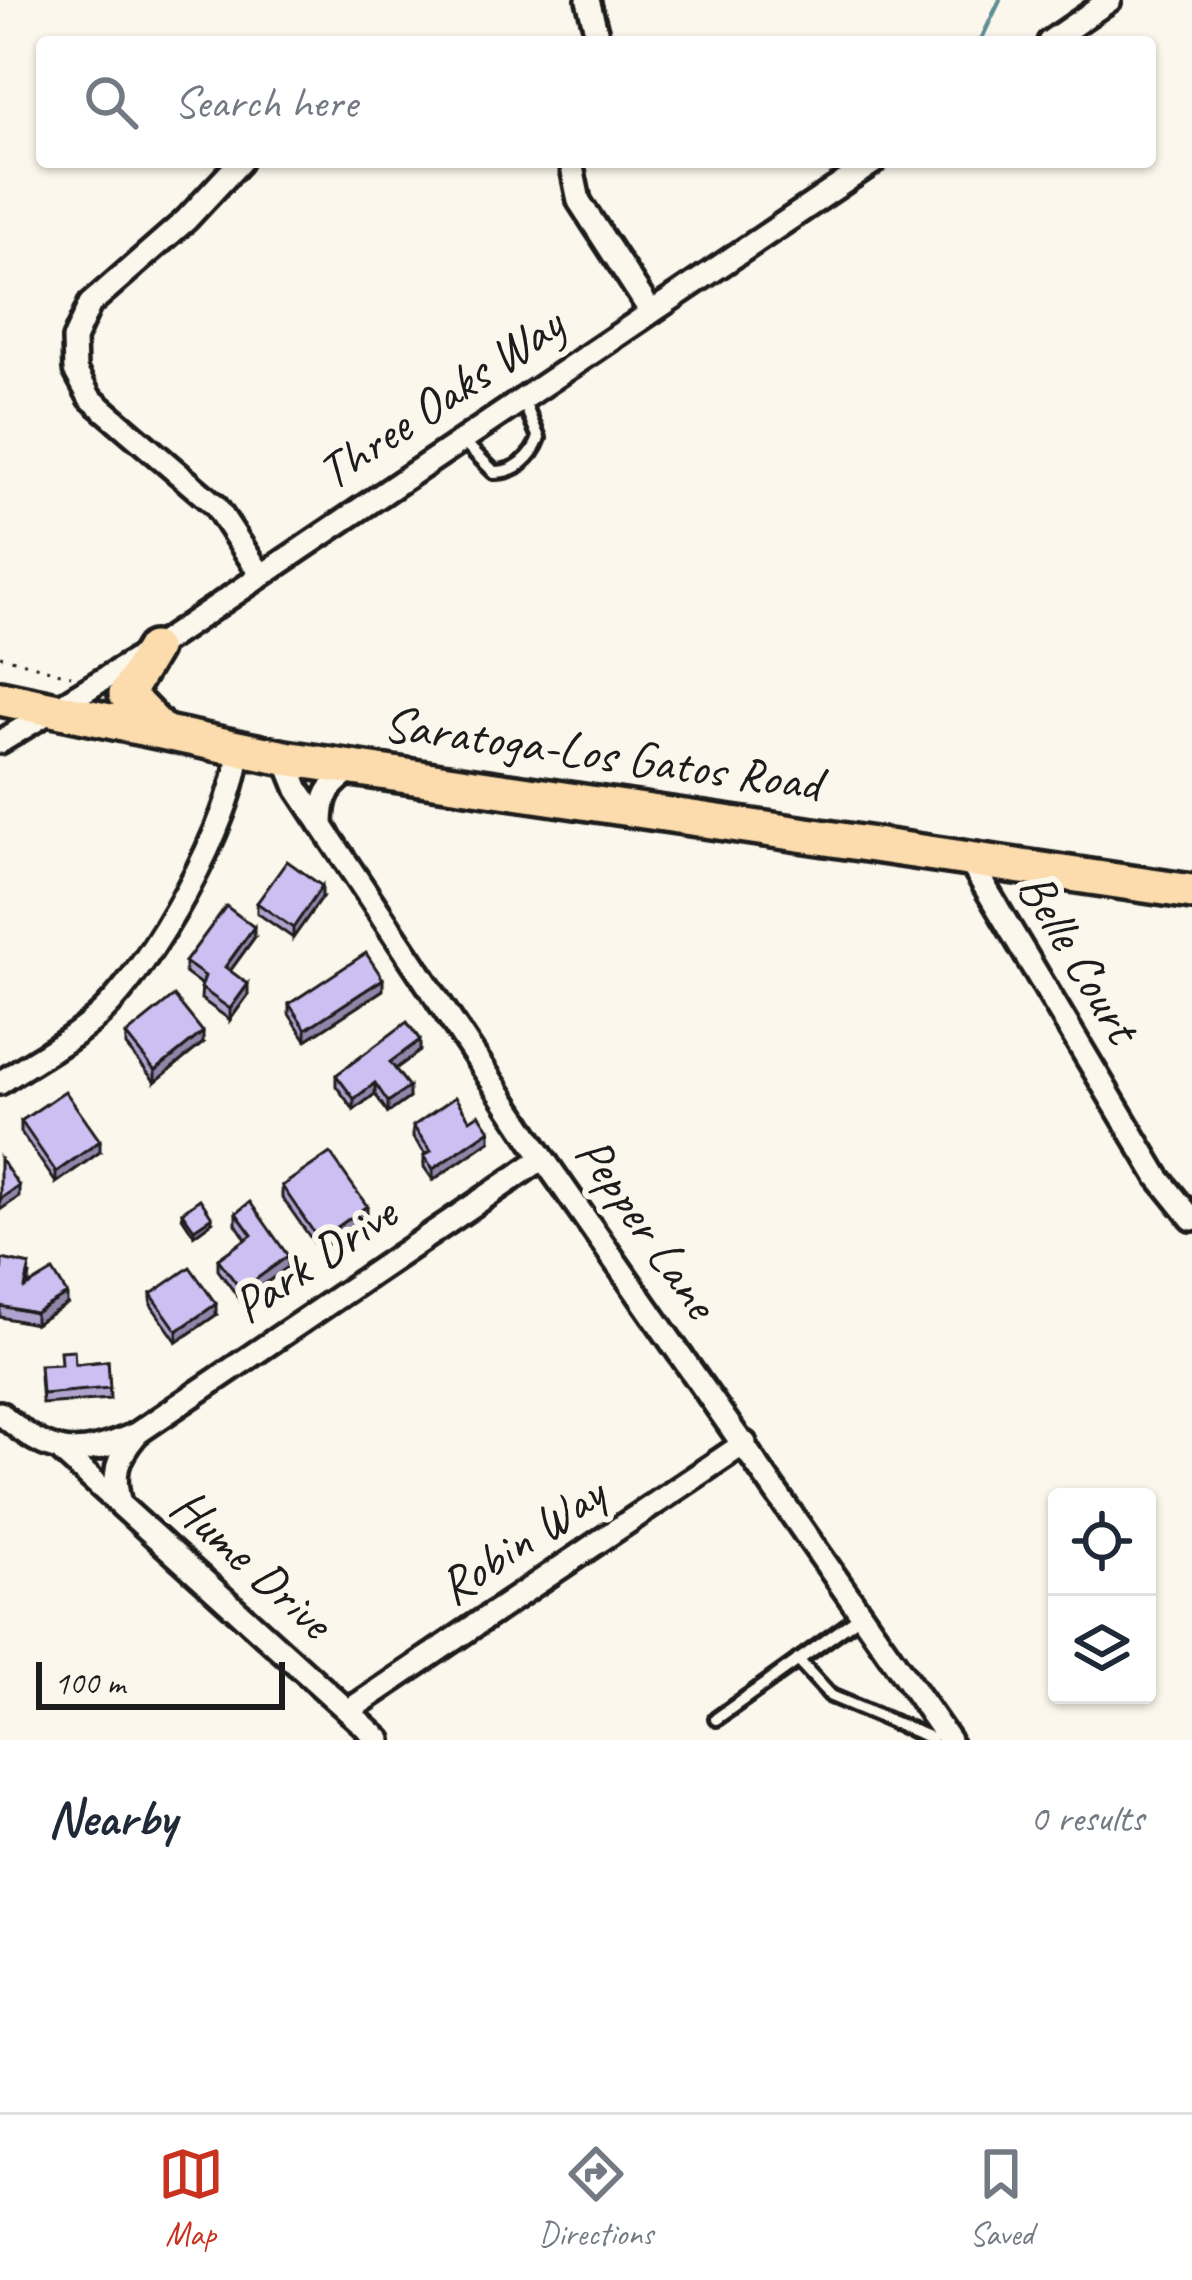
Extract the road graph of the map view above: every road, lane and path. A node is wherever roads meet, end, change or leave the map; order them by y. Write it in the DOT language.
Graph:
graph roads {
  1 [pos="588,0"];
  2 [pos="1110,0"];
  3 [pos="597,36"];
  4 [pos="1058,36"];
  5 [pos="235,168"];
  6 [pos="572,168"];
  7 [pos="865,168"];
  8 [pos="651,312"];
  9 [pos="522,398"];
  10 [pos="461,438"];
  11 [pos="259,572"];
  12 [pos="153,649"];
  13 [pos="0,656"];
  14 [pos="96,682"];
  15 [pos="0,698"];
  16 [pos="54,707"];
  17 [pos="163,732"];
  18 [pos="0,742"];
  19 [pos="239,748"];
  20 [pos="285,758"];
  21 [pos="355,768"];
  22 [pos="322,827"];
  23 [pos="969,860"];
  24 [pos="1192,892"];
  25 [pos="0,1082"];
  26 [pos="543,1158"];
  27 [pos="1192,1219"];
  28 [pos="0,1413"];
  29 [pos="136,1434"];
  30 [pos="746,1443"];
  31 [pos="63,1453"];
  32 [pos="120,1504"];
  33 [pos="862,1614"];
  34 [pos="798,1660"];
  35 [pos="348,1711"];
  36 [pos="716,1719"];
  37 [pos="938,1737"];
  38 [pos="380,1740"];
  1 -- 3 [label="street"];
  2 -- 4 [label="street"];
  5 -- 11 [label="street"];
  6 -- 8 [label="street"];
  7 -- 8 [label="street, Three Oaks Way"];
  8 -- 9 [label="street, Three Oaks Way"];
  9 -- 10 [label="street, Three Oaks Way"];
  9 -- 10 [label="lane"];
  10 -- 11 [label="street, Three Oaks Way"];
  11 -- 12 [label="street, Three Oaks Way"];
  12 -- 14 [label="street, Three Oaks Way"];
  12 -- 17 [label="main road"];
  13 -- 14 [label="path"];
  14 -- 16 [label="street, Three Oaks Way"];
  15 -- 16 [label="main road, Saratoga-Los Gatos Road"];
  16 -- 17 [label="main road, Saratoga-Los Gatos Road"];
  16 -- 18 [label="street, Three Oaks Way"];
  17 -- 19 [label="main road, Saratoga-Los Gatos Road"];
  19 -- 20 [label="main road, Saratoga-Los Gatos Road"];
  19 -- 25 [label="street"];
  20 -- 21 [label="main road, Saratoga-Los Gatos Road"];
  20 -- 22 [label="street, Pepper Lane"];
  21 -- 22 [label="street"];
  21 -- 23 [label="main road, Saratoga-Los Gatos Road"];
  22 -- 26 [label="street, Pepper Lane"];
  23 -- 24 [label="main road, Saratoga-Los Gatos Road"];
  23 -- 27 [label="street, Belle Court"];
  26 -- 29 [label="street, Park Drive"];
  26 -- 30 [label="street, Pepper Lane"];
  28 -- 31 [label="street"];
  29 -- 31 [label="street, Park Drive"];
  29 -- 32 [label="street"];
  30 -- 33 [label="street, Pepper Lane"];
  30 -- 35 [label="street, Robin Way"];
  31 -- 32 [label="street, Hume Drive"];
  32 -- 35 [label="street, Hume Drive"];
  33 -- 34 [label="lane"];
  33 -- 37 [label="street, Pepper Lane"];
  34 -- 36 [label="lane"];
  34 -- 37 [label="lane"];
  35 -- 38 [label="street, Hume Drive"];
}
